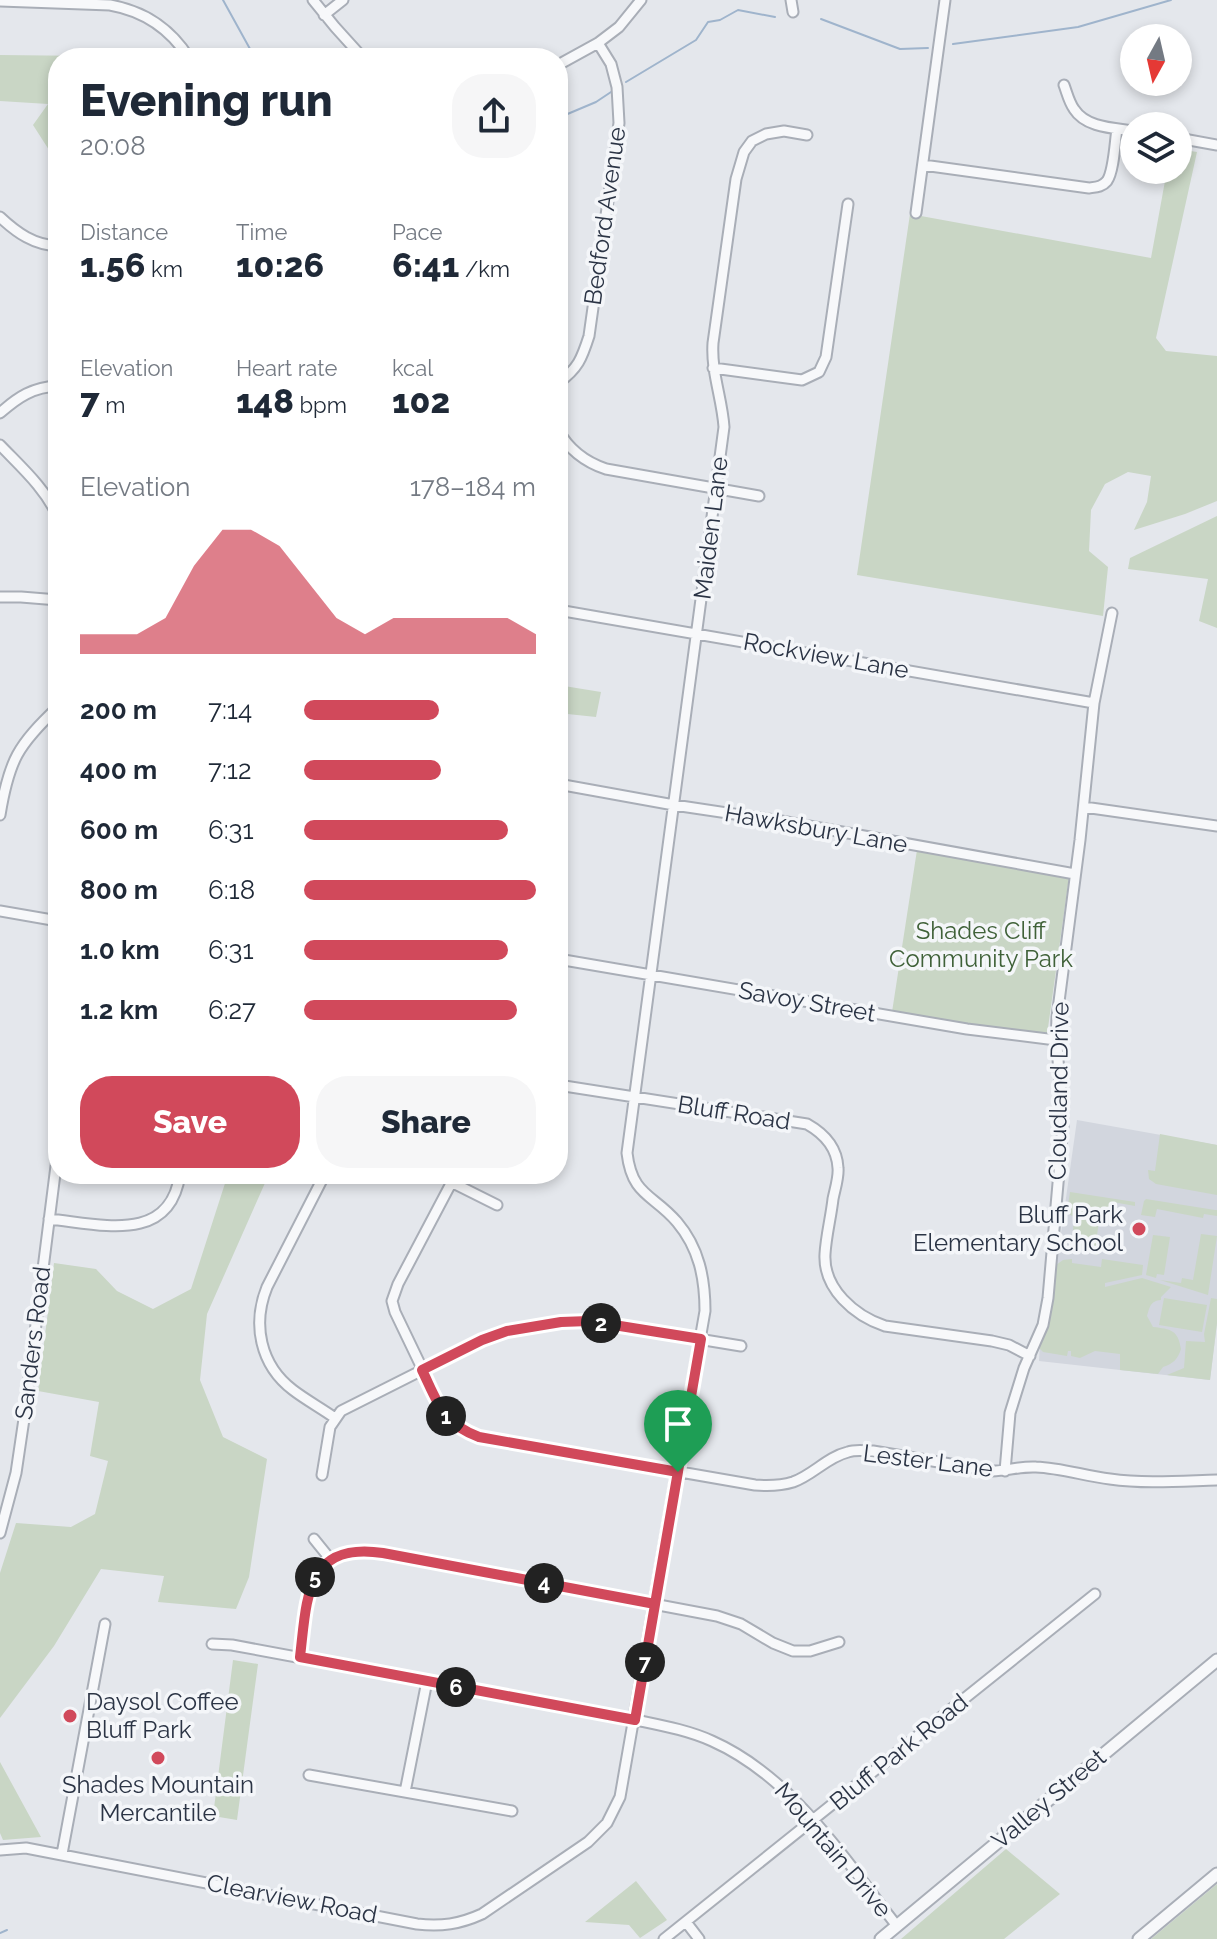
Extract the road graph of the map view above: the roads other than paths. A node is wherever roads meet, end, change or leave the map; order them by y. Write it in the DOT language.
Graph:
graph roads {
  1 [pos="313,0"];
  2 [pos="343,0"];
  3 [pos="641,0"];
  4 [pos="791,0"];
  5 [pos="945,0"];
  6 [pos="0,1"];
  7 [pos="793,12"];
  8 [pos="324,15"];
  9 [pos="598,43"];
  10 [pos="182,48"];
  11 [pos="354,48"];
  12 [pos="568,60"];
  13 [pos="1064,85"];
  14 [pos="1117,129"];
  15 [pos="1120,129"];
  16 [pos="807,135"];
  17 [pos="1192,141"];
  18 [pos="1217,145"];
  19 [pos="923,165"];
  20 [pos="848,204"];
  21 [pos="916,213"];
  22 [pos="0,217"];
  23 [pos="48,244"];
  24 [pos="713,368"];
  25 [pos="568,376"];
  26 [pos="48,388"];
  27 [pos="0,413"];
  28 [pos="0,445"];
  29 [pos="568,445"];
  30 [pos="716,489"];
  31 [pos="759,496"];
  32 [pos="48,498"];
  33 [pos="0,597"];
  34 [pos="48,599"];
  35 [pos="568,612"];
  36 [pos="1112,613"];
  37 [pos="697,634"];
  38 [pos="1094,703"];
  39 [pos="48,717"];
  40 [pos="568,786"];
  41 [pos="674,805"];
  42 [pos="1084,807"];
  43 [pos="0,815"];
  44 [pos="1217,826"];
  45 [pos="1075,874"];
  46 [pos="0,911"];
  47 [pos="48,919"];
  48 [pos="568,961"];
  49 [pos="651,975"];
  50 [pos="1056,1040"];
  51 [pos="568,1087"];
  52 [pos="636,1097"];
  53 [pos="54,1184"];
  54 [pos="179,1184"];
  55 [pos="320,1184"];
  56 [pos="450,1184"];
  57 [pos="463,1184"];
  58 [pos="497,1205"];
  59 [pos="49,1219"];
  60 [pos="701,1339"];
  61 [pos="741,1346"];
  62 [pos="1030,1356"];
  63 [pos="422,1370"];
  64 [pos="335,1418"];
  65 [pos="1005,1471"];
  66 [pos="678,1472"];
  67 [pos="322,1475"];
  68 [pos="1217,1480"];
  69 [pos="0,1533"];
  70 [pos="314,1539"];
  71 [pos="331,1560"];
  72 [pos="1095,1594"];
  73 [pos="655,1604"];
  74 [pos="105,1624"];
  75 [pos="839,1642"];
  76 [pos="212,1644"];
  77 [pos="300,1657"];
  78 [pos="1217,1660"];
  79 [pos="427,1681"];
  80 [pos="635,1720"];
  81 [pos="309,1775"];
  82 [pos="405,1792"];
  83 [pos="512,1811"];
  84 [pos="814,1821"];
  85 [pos="0,1850"];
  86 [pos="62,1854"];
  87 [pos="1217,1874"];
  88 [pos="686,1922"];
  89 [pos="897,1926"];
  90 [pos="664,1939"];
  91 [pos="699,1939"];
  92 [pos="881,1939"];
  93 [pos="1139,1939"];
  1 -- 8 [label="street"];
  2 -- 8 [label="street"];
  3 -- 9 [label="street"];
  4 -- 7 [label="street"];
  5 -- 19 [label="street"];
  6 -- 10 [label="street"];
  8 -- 11 [label="street"];
  9 -- 12 [label="street"];
  9 -- 25 [label="street, Bedford Avenue"];
  13 -- 14 [label="street"];
  14 -- 15 [label="street"];
  14 -- 19 [label="street"];
  16 -- 24 [label="street, Maiden Lane"];
  17 -- 18 [label="street"];
  19 -- 21 [label="street"];
  20 -- 24 [label="street"];
  22 -- 23 [label="street"];
  24 -- 30 [label="street, Maiden Lane"];
  26 -- 27 [label="street"];
  28 -- 32 [label="street"];
  29 -- 30 [label="street"];
  30 -- 31 [label="street"];
  30 -- 37 [label="street, Maiden Lane"];
  33 -- 34 [label="street"];
  35 -- 37 [label="street, Rockview Lane"];
  36 -- 38 [label="street, Cloudland Drive"];
  37 -- 38 [label="street, Rockview Lane"];
  37 -- 41 [label="street, Maiden Lane"];
  38 -- 42 [label="street, Cloudland Drive"];
  39 -- 43 [label="street"];
  40 -- 41 [label="street, Hawksbury Lane"];
  41 -- 45 [label="street, Hawksbury Lane"];
  41 -- 49 [label="street, Maiden Lane"];
  42 -- 44 [label="street"];
  42 -- 45 [label="street, Cloudland Drive"];
  45 -- 50 [label="street, Cloudland Drive"];
  46 -- 47 [label="street"];
  48 -- 49 [label="street, Savoy Street"];
  49 -- 50 [label="street, Savoy Street"];
  49 -- 52 [label="street, Maiden Lane"];
  50 -- 62 [label="street, Cloudland Drive"];
  51 -- 52 [label="street, Bluff Road"];
  52 -- 60 [label="street, Clearview Road"];
  52 -- 62 [label="street, Bluff Road"];
  53 -- 59 [label="street, Sanders Road"];
  54 -- 59 [label="street"];
  55 -- 64 [label="street"];
  56 -- 63 [label="street, Lester Lane"];
  57 -- 58 [label="street"];
  59 -- 69 [label="street, Sanders Road"];
  60 -- 61 [label="street"];
  60 -- 63 [label="street"];
  60 -- 66 [label="street, Clearview Road"];
  62 -- 65 [label="street, Cloudland Drive"];
  63 -- 64 [label="street"];
  63 -- 66 [label="street, Lester Lane"];
  64 -- 67 [label="street"];
  65 -- 66 [label="street, Lester Lane"];
  65 -- 68 [label="street, Lester Lane"];
  66 -- 73 [label="street, Clearview Road"];
  70 -- 71 [label="street"];
  71 -- 73 [label="street"];
  71 -- 77 [label="street"];
  72 -- 84 [label="street, Bluff Park Road"];
  73 -- 75 [label="street"];
  73 -- 80 [label="street, Clearview Road"];
  74 -- 86 [label="street"];
  76 -- 77 [label="street, Mountain Drive"];
  77 -- 79 [label="street, Mountain Drive"];
  78 -- 89 [label="street, Valley Street"];
  79 -- 80 [label="street, Mountain Drive"];
  79 -- 82 [label="street"];
  80 -- 84 [label="street, Mountain Drive"];
  80 -- 86 [label="street, Clearview Road"];
  81 -- 82 [label="street"];
  82 -- 83 [label="street"];
  84 -- 88 [label="street, Bluff Park Road"];
  84 -- 89 [label="street, Mountain Drive"];
  85 -- 86 [label="street, Clearview Road"];
  87 -- 93 [label="street"];
  88 -- 90 [label="street, Bluff Park Road"];
  88 -- 91 [label="street"];
  89 -- 92 [label="street, Valley Street"];
}
